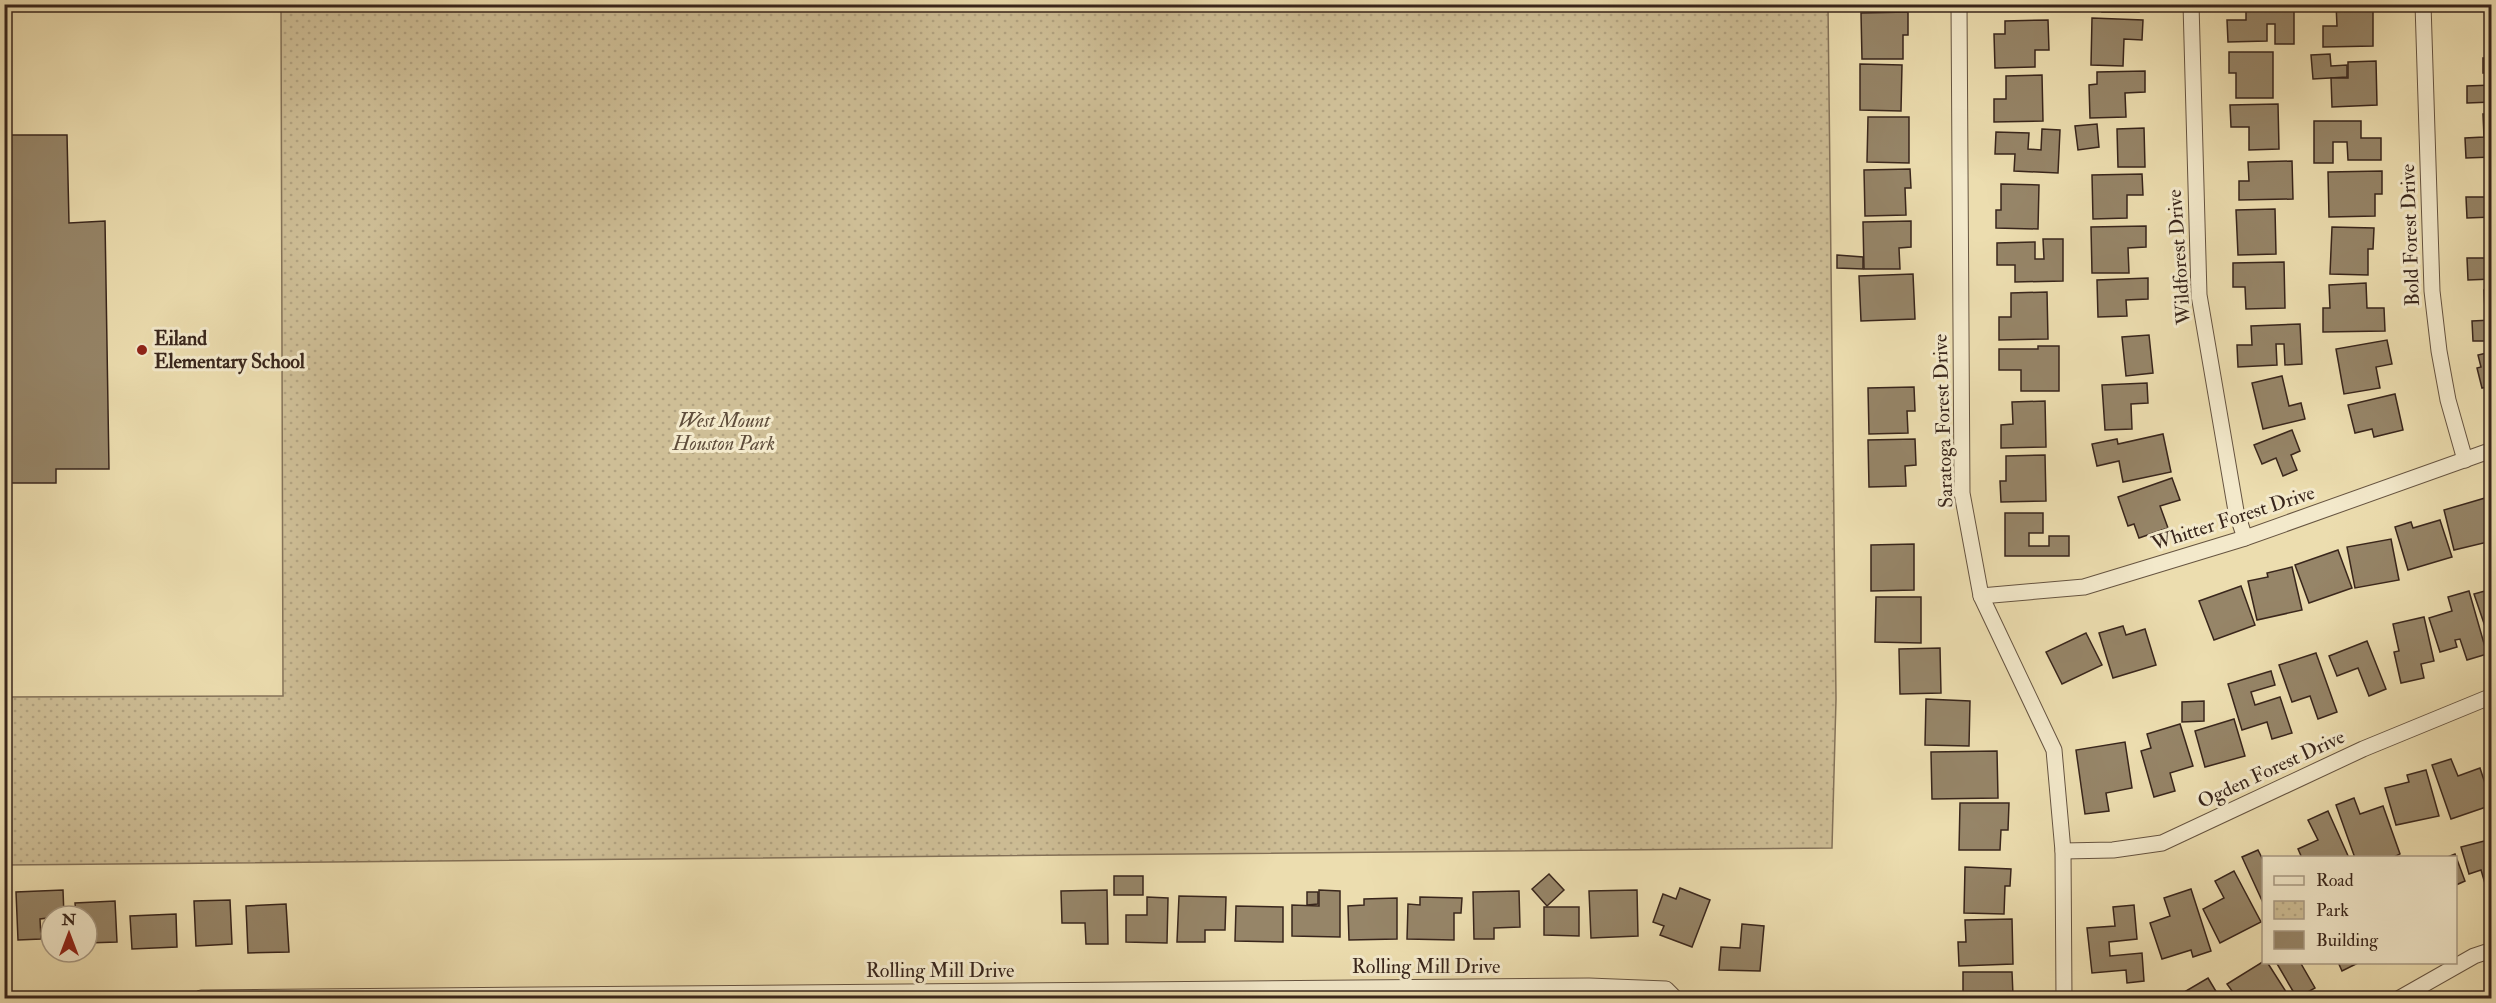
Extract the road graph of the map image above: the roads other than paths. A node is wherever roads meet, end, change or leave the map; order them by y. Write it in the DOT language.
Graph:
graph roads {
  1 [pos="1959,4"];
  2 [pos="2191,4"];
  3 [pos="2423,4"];
  4 [pos="2492,450"];
  5 [pos="2465,460"];
  6 [pos="2245,538"];
  7 [pos="1981,596"];
  8 [pos="2492,696"];
  9 [pos="2063,851"];
  10 [pos="2492,950"];
  11 [pos="717,996"];
  12 [pos="201,999"];
  13 [pos="1675,999"];
  14 [pos="2064,999"];
  15 [pos="2400,999"];
  1 -- 7 [label="street, Saratoga Forest Drive"];
  2 -- 6 [label="street, Wildforest Drive"];
  3 -- 5 [label="street, Bold Forest Drive"];
  4 -- 5 [label="street, Whitter Forest Drive"];
  5 -- 6 [label="street, Whitter Forest Drive"];
  6 -- 7 [label="street, Whitter Forest Drive"];
  7 -- 9 [label="street, Saratoga Forest Drive"];
  8 -- 9 [label="street, Ogden Forest Drive"];
  9 -- 14 [label="street, Saratoga Forest Drive"];
  10 -- 15 [label="street"];
  11 -- 12 [label="street, Rolling Mill Drive"];
  11 -- 13 [label="street, Rolling Mill Drive"];
}
